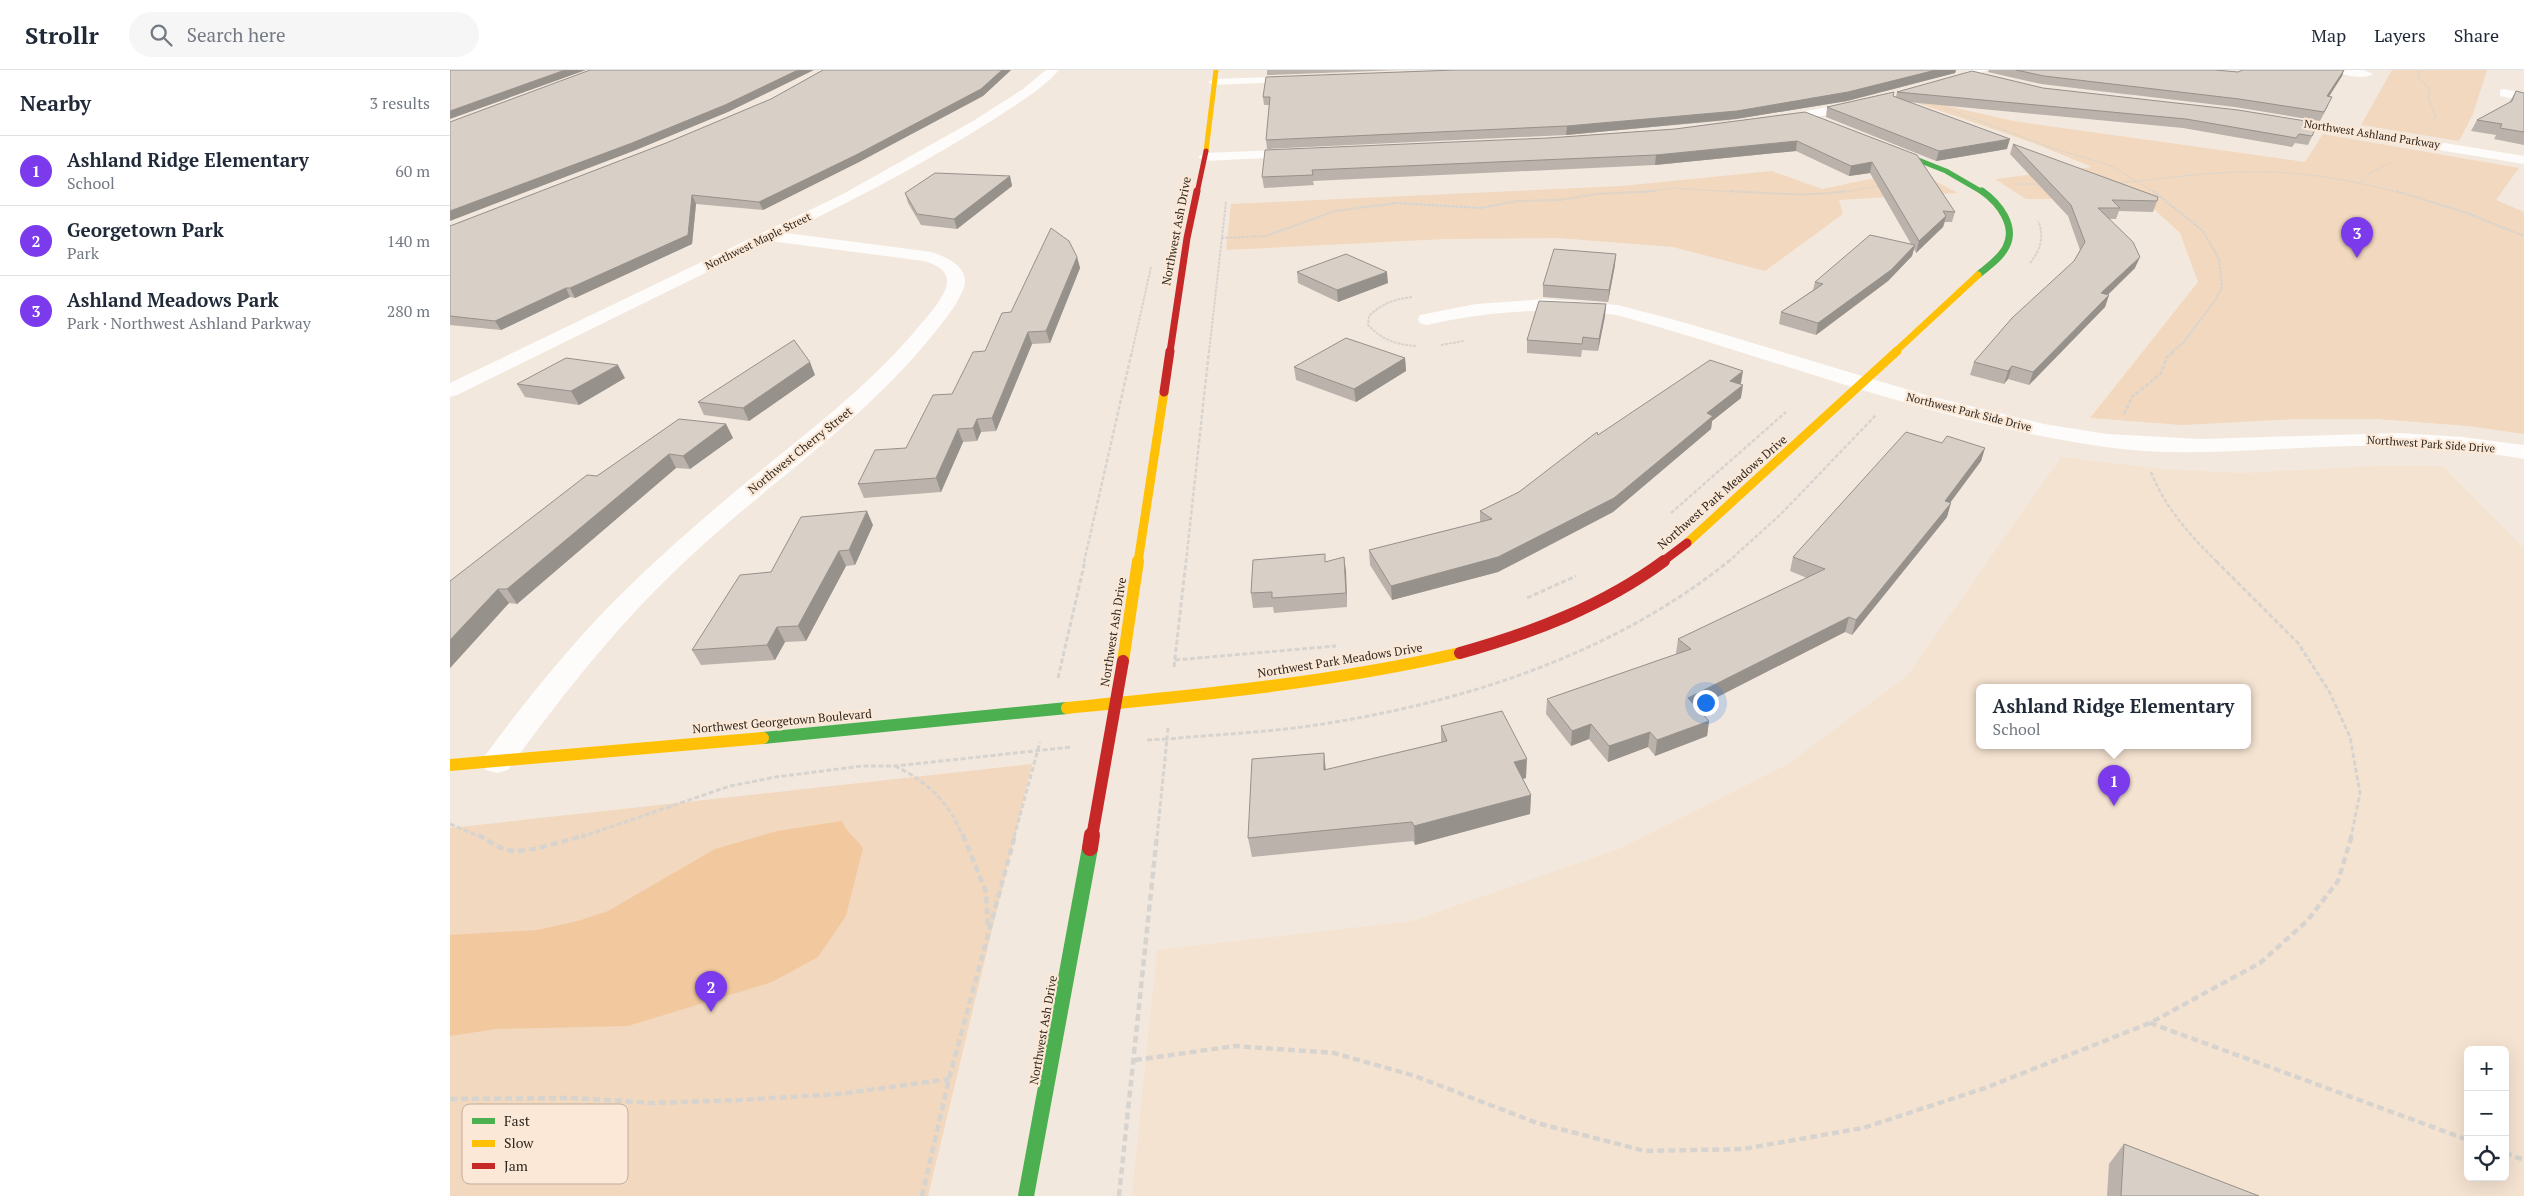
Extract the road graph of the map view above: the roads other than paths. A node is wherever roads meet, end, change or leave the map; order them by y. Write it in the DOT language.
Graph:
graph roads {
  1 [pos="1053,70"];
  2 [pos="1216,70"];
  3 [pos="1952,70"];
  4 [pos="2341,70"];
  5 [pos="1980,74"];
  6 [pos="2367,75"];
  7 [pos="1316,78"];
  8 [pos="1214,82"];
  9 [pos="1927,88"];
  10 [pos="2504,94"];
  11 [pos="1897,97"];
  12 [pos="2524,97"];
  13 [pos="1807,116"];
  14 [pos="2263,118"];
  15 [pos="1822,122"];
  16 [pos="1757,124"];
  17 [pos="1876,143"];
  18 [pos="1312,152"];
  19 [pos="1205,157"];
  20 [pos="2524,160"];
  21 [pos="768,236"];
  22 [pos="1427,319"];
  23 [pos="1864,384"];
  24 [pos="450,391"];
  25 [pos="2524,452"];
  26 [pos="1116,703"];
  27 [pos="498,762"];
  28 [pos="450,765"];
  29 [pos="1026,1196"];
  1 -- 21 [label="street, Northwest Maple Street"];
  2 -- 8 [label="street, Northwest Ash Drive"];
  3 -- 5 [label="street"];
  4 -- 6 [label="street"];
  5 -- 9 [label="street"];
  7 -- 8 [label="street"];
  8 -- 19 [label="street, Northwest Ash Drive"];
  10 -- 12 [label="street"];
  11 -- 13 [label="street"];
  13 -- 15 [label="street"];
  13 -- 16 [label="street"];
  14 -- 20 [label="street, Northwest Ashland Parkway"];
  17 -- 23 [label="street, Northwest Park Meadows Drive"];
  18 -- 19 [label="street"];
  19 -- 26 [label="street, Northwest Ash Drive"];
  21 -- 24 [label="street, Northwest Maple Street"];
  21 -- 27 [label="street, Northwest Cherry Street"];
  22 -- 23 [label="street, Northwest Park Side Drive"];
  23 -- 25 [label="street, Northwest Park Side Drive"];
  23 -- 26 [label="street, Northwest Park Meadows Drive"];
  26 -- 27 [label="street, Northwest Georgetown Boulevard"];
  26 -- 29 [label="street, Northwest Ash Drive"];
  27 -- 28 [label="street, Northwest Georgetown Boulevard"];
}
